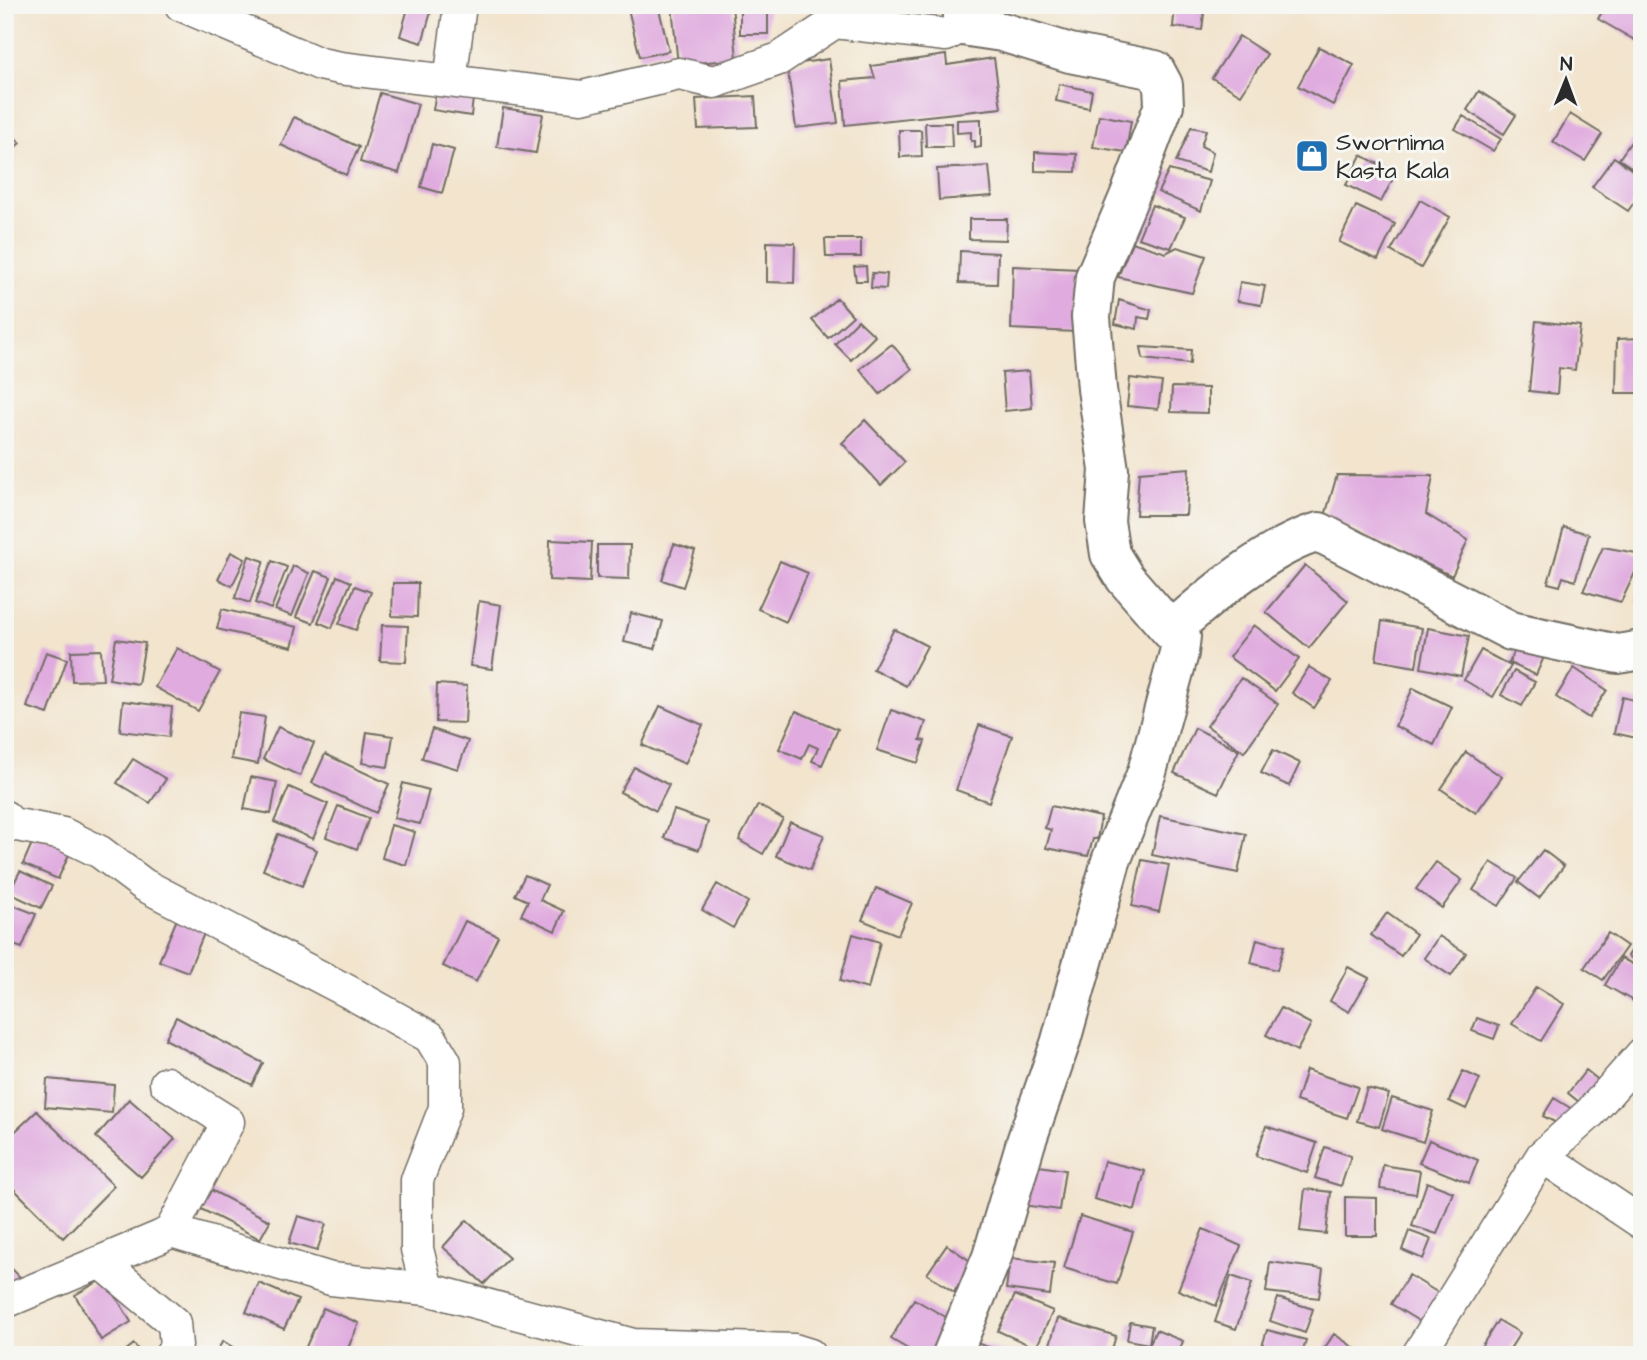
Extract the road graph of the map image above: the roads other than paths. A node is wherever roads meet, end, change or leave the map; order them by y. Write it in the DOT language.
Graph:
graph roads {
  1 [pos="181,5"];
  2 [pos="460,5"];
  3 [pos="880,5"];
  4 [pos="963,15"];
  5 [pos="835,22"];
  6 [pos="450,81"];
  7 [pos="1171,631"];
  8 [pos="1642,650"];
  9 [pos="5,817"];
  10 [pos="1642,1054"];
  11 [pos="166,1083"];
  12 [pos="1542,1156"];
  13 [pos="1642,1223"];
  14 [pos="171,1231"];
  15 [pos="101,1262"];
  16 [pos="427,1289"];
  17 [pos="5,1302"];
  18 [pos="629,1350"];
  19 [pos="171,1355"];
  20 [pos="810,1355"];
  21 [pos="952,1355"];
  22 [pos="1418,1355"];
  1 -- 6 [label="street"];
  2 -- 6 [label="street"];
  3 -- 5 [label="street"];
  4 -- 5 [label="street"];
  4 -- 7 [label="street"];
  5 -- 6 [label="street"];
  7 -- 8 [label="street"];
  7 -- 21 [label="street"];
  9 -- 16 [label="street"];
  10 -- 12 [label="street"];
  11 -- 14 [label="street"];
  12 -- 13 [label="street"];
  12 -- 22 [label="street"];
  14 -- 15 [label="street"];
  14 -- 16 [label="street"];
  15 -- 17 [label="street"];
  15 -- 19 [label="street"];
  16 -- 18 [label="street"];
  18 -- 20 [label="street"];
}
